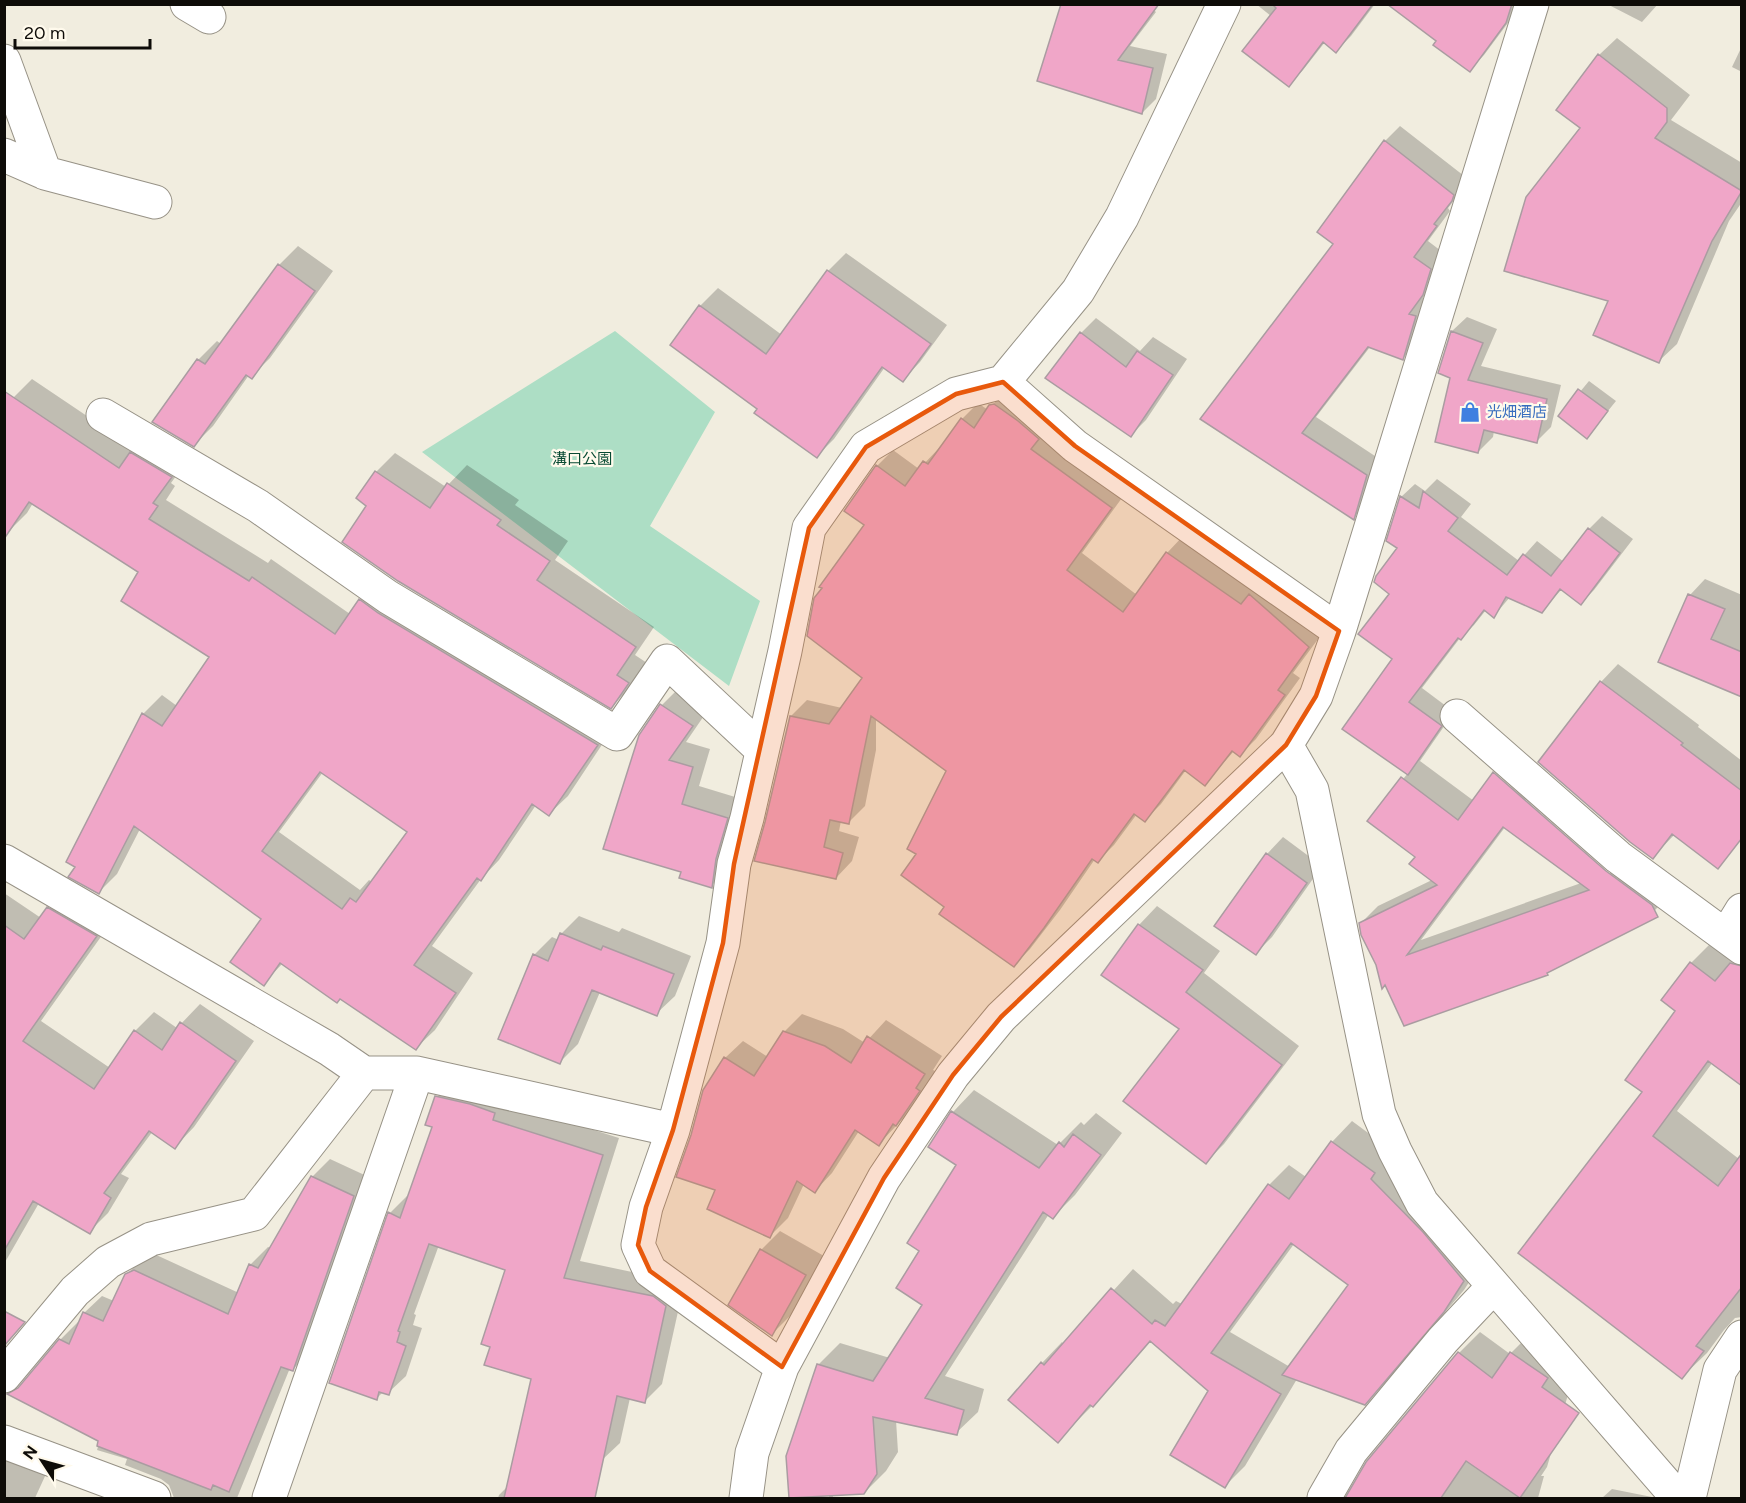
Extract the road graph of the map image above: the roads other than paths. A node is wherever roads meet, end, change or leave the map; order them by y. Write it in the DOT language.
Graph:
graph roads {
  1 [pos="1224,4"];
  2 [pos="1532,4"];
  3 [pos="4,61"];
  4 [pos="4,155"];
  5 [pos="45,173"];
  6 [pos="155,202"];
  7 [pos="1003,382"];
  8 [pos="104,416"];
  9 [pos="1339,631"];
  10 [pos="1457,716"];
  11 [pos="1286,745"];
  12 [pos="762,750"];
  13 [pos="4,861"];
  14 [pos="1736,932"];
  15 [pos="364,1072"];
  16 [pos="417,1073"];
  17 [pos="673,1130"];
  18 [pos="1494,1286"];
  19 [pos="1742,1337"];
  20 [pos="782,1367"];
  21 [pos="4,1376"];
  22 [pos="4,1442"];
  23 [pos="85,1486"];
  24 [pos="154,1498"];
  25 [pos="268,1498"];
  26 [pos="746,1498"];
  27 [pos="1324,1498"];
  28 [pos="1678,1498"];
  29 [pos="1689,1498"];
  1 -- 7 [label="street"];
  2 -- 9 [label="street"];
  3 -- 5 [label="street"];
  4 -- 5 [label="street"];
  5 -- 6 [label="street"];
  7 -- 9 [label="street"];
  7 -- 12 [label="street"];
  8 -- 12 [label="street"];
  9 -- 11 [label="street"];
  10 -- 14 [label="street"];
  11 -- 18 [label="street"];
  11 -- 20 [label="street"];
  12 -- 17 [label="street"];
  13 -- 15 [label="street"];
  15 -- 16 [label="street"];
  15 -- 21 [label="street"];
  16 -- 17 [label="street"];
  16 -- 25 [label="street"];
  17 -- 20 [label="street"];
  18 -- 27 [label="street"];
  18 -- 28 [label="street"];
  19 -- 29 [label="street"];
  20 -- 26 [label="street"];
  22 -- 23 [label="street"];
  23 -- 24 [label="street"];
}
